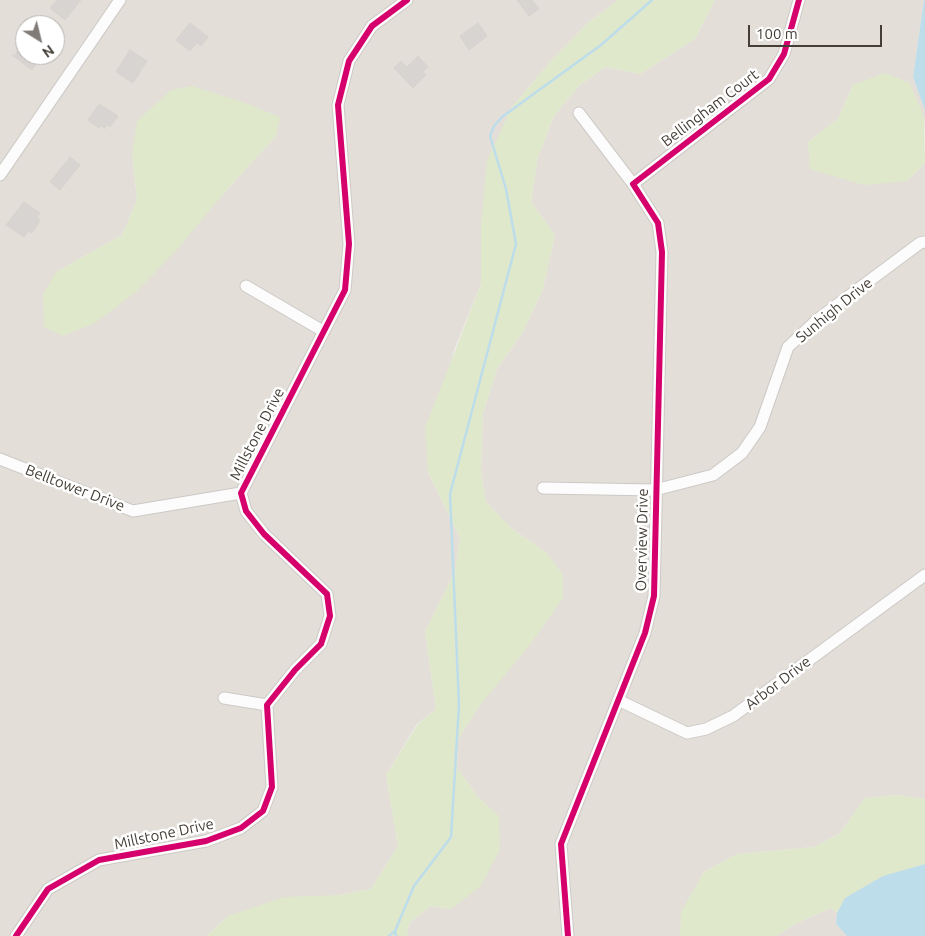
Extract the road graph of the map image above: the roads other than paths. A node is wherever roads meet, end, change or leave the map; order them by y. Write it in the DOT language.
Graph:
graph roads {
  1 [pos="120,0"];
  2 [pos="407,0"];
  3 [pos="799,0"];
  4 [pos="580,113"];
  5 [pos="0,175"];
  6 [pos="632,184"];
  7 [pos="925,242"];
  8 [pos="246,286"];
  9 [pos="323,331"];
  10 [pos="0,459"];
  11 [pos="543,488"];
  12 [pos="655,490"];
  13 [pos="241,493"];
  14 [pos="925,575"];
  15 [pos="224,698"];
  16 [pos="618,700"];
  17 [pos="267,706"];
  18 [pos="16,936"];
  19 [pos="568,936"];
  1 -- 5 [label="street"];
  2 -- 9 [label="street, Millstone Drive"];
  3 -- 6 [label="street, Bellingham Court"];
  4 -- 6 [label="street, Overview Drive"];
  6 -- 12 [label="street, Overview Drive"];
  7 -- 12 [label="street, Sunhigh Drive"];
  8 -- 9 [label="street"];
  9 -- 13 [label="street, Millstone Drive"];
  10 -- 13 [label="street, Belltower Drive"];
  11 -- 12 [label="street, Sunhigh Drive"];
  12 -- 16 [label="street, Overview Drive"];
  13 -- 17 [label="street, Millstone Drive"];
  14 -- 16 [label="street, Arbor Drive"];
  15 -- 17 [label="street"];
  16 -- 19 [label="street, Overview Drive"];
  17 -- 18 [label="street, Millstone Drive"];
}
